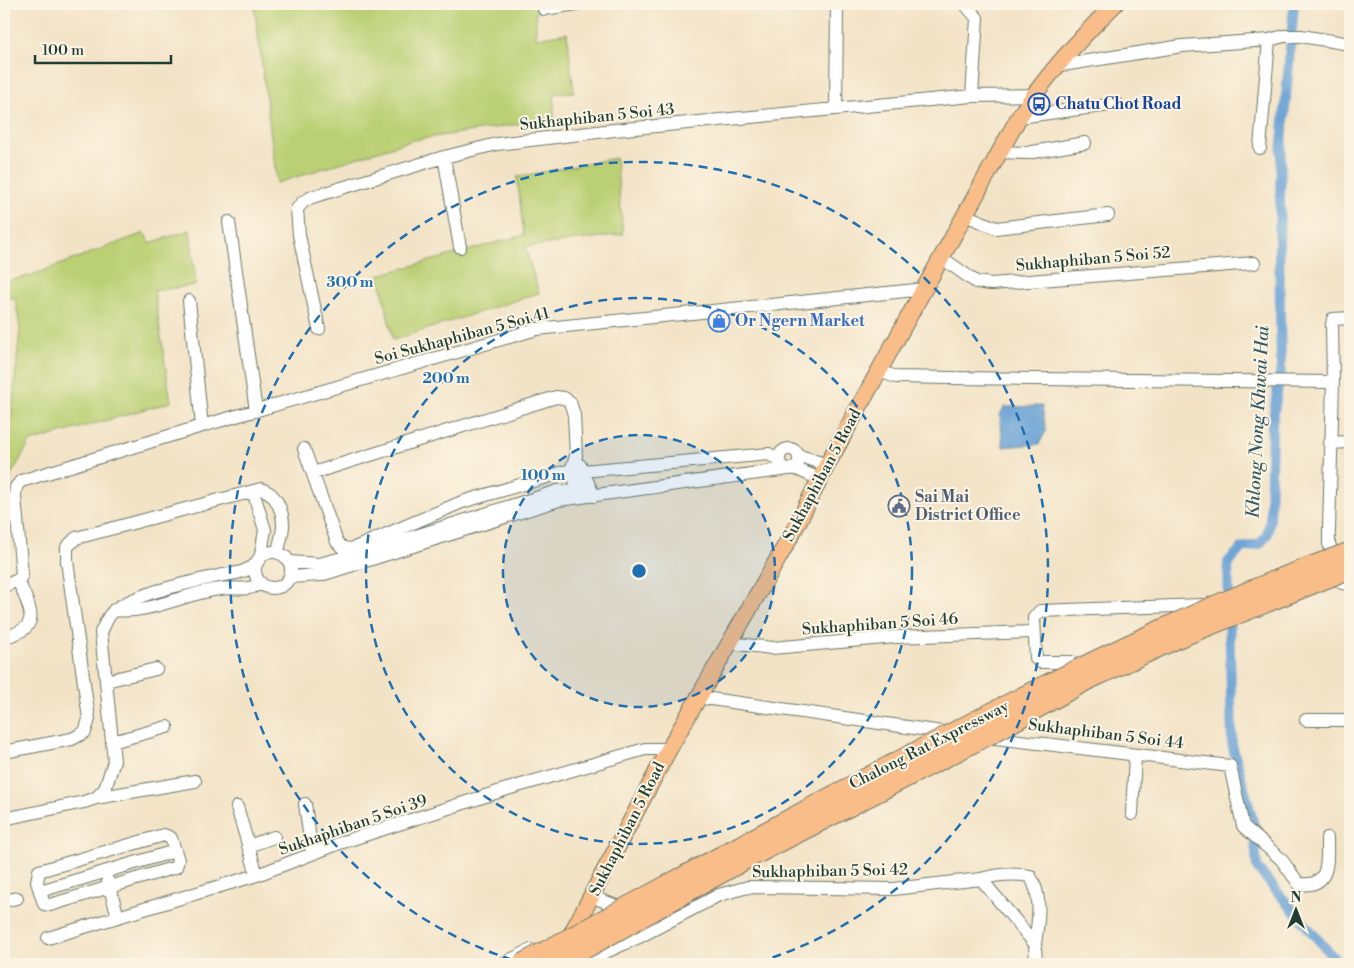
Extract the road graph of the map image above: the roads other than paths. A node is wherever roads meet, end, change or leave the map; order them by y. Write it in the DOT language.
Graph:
graph roads {
  1 [pos="577,4"];
  2 [pos="837,4"];
  3 [pos="964,4"];
  4 [pos="1115,4"];
  5 [pos="544,10"];
  6 [pos="1269,40"];
  7 [pos="1350,44"];
  8 [pos="1056,66"];
  9 [pos="1033,95"];
  10 [pos="972,96"];
  11 [pos="1116,104"];
  12 [pos="836,109"];
  13 [pos="1019,117"];
  14 [pos="1084,143"];
  15 [pos="1260,148"];
  16 [pos="1000,152"];
  17 [pos="444,156"];
  18 [pos="965,215"];
  19 [pos="1108,215"];
  20 [pos="229,222"];
  21 [pos="460,247"];
  22 [pos="942,258"];
  23 [pos="1254,263"];
  24 [pos="925,289"];
  25 [pos="189,301"];
  26 [pos="1350,318"];
  27 [pos="320,330"];
  28 [pos="879,371"];
  29 [pos="1333,382"];
  30 [pos="256,411"];
  31 [pos="202,426"];
  32 [pos="1350,442"];
  33 [pos="1330,443"];
  34 [pos="304,449"];
  35 [pos="790,463"];
  36 [pos="577,471"];
  37 [pos="823,472"];
  38 [pos="313,473"];
  39 [pos="253,491"];
  40 [pos="587,494"];
  41 [pos="1350,552"];
  42 [pos="278,553"];
  43 [pos="258,561"];
  44 [pos="289,562"];
  45 [pos="1350,569"];
  46 [pos="290,577"];
  47 [pos="18,580"];
  48 [pos="219,582"];
  49 [pos="261,583"];
  50 [pos="1350,584"];
  51 [pos="4,586"];
  52 [pos="175,587"];
  53 [pos="179,600"];
  54 [pos="1202,605"];
  55 [pos="114,610"];
  56 [pos="1034,632"];
  57 [pos="4,637"];
  58 [pos="729,643"];
  59 [pos="1071,662"];
  60 [pos="156,669"];
  61 [pos="106,681"];
  62 [pos="697,697"];
  63 [pos="1306,720"];
  64 [pos="1350,720"];
  65 [pos="167,727"];
  66 [pos="112,742"];
  67 [pos="669,749"];
  68 [pos="4,752"];
  69 [pos="1135,755"];
  70 [pos="195,781"];
  71 [pos="96,798"];
  72 [pos="305,804"];
  73 [pos="237,807"];
  74 [pos="1132,814"];
  75 [pos="4,819"];
  76 [pos="274,837"];
  77 [pos="1327,838"];
  78 [pos="248,846"];
  79 [pos="175,850"];
  80 [pos="312,854"];
  81 [pos="94,856"];
  82 [pos="102,872"];
  83 [pos="258,875"];
  84 [pos="981,879"];
  85 [pos="110,888"];
  86 [pos="40,891"];
  87 [pos="593,896"];
  88 [pos="17,898"];
  89 [pos="4,901"];
  90 [pos="118,917"];
  91 [pos="671,920"];
  92 [pos="48,938"];
  93 [pos="1035,944"];
  94 [pos="565,946"];
  95 [pos="502,964"];
  96 [pos="521,964"];
  97 [pos="557,964"];
  98 [pos="579,964"];
  99 [pos="1036,964"];
  1 -- 5 [label="street"];
  2 -- 12 [label="street"];
  3 -- 10 [label="street"];
  4 -- 8 [label="main road, Sukhaphiban 5 Road"];
  6 -- 7 [label="street"];
  6 -- 8 [label="street"];
  6 -- 15 [label="street"];
  8 -- 9 [label="main road, Sukhaphiban 5 Road"];
  9 -- 10 [label="street, Sukhaphiban 5 Soi 43"];
  9 -- 13 [label="main road, Sukhaphiban 5 Road"];
  10 -- 12 [label="street, Sukhaphiban 5 Soi 43"];
  11 -- 13 [label="street"];
  12 -- 17 [label="street, Sukhaphiban 5 Soi 43"];
  13 -- 16 [label="main road, Sukhaphiban 5 Road"];
  14 -- 16 [label="street"];
  16 -- 18 [label="main road, Sukhaphiban 5 Road"];
  17 -- 21 [label="street"];
  17 -- 27 [label="street, Sukhaphiban 5 Soi 43"];
  18 -- 19 [label="street"];
  18 -- 22 [label="main road, Sukhaphiban 5 Road"];
  20 -- 30 [label="street"];
  22 -- 23 [label="street, Sukhaphiban 5 Soi 52"];
  22 -- 24 [label="main road, Sukhaphiban 5 Road"];
  24 -- 28 [label="main road, Sukhaphiban 5 Road"];
  24 -- 30 [label="street, Soi Sukhaphiban 5 Soi 41"];
  25 -- 31 [label="street"];
  26 -- 29 [label="street"];
  28 -- 29 [label="street"];
  28 -- 37 [label="main road, Sukhaphiban 5 Road"];
  29 -- 33 [label="street"];
  30 -- 31 [label="street, Soi Sukhaphiban 5 Soi 41"];
  31 -- 47 [label="street, Soi Sukhaphiban 5 Soi 41"];
  32 -- 33 [label="street"];
  33 -- 50 [label="street"];
  34 -- 38 [label="street"];
  35 -- 36 [label="street"];
  35 -- 37 [label="street"];
  35 -- 40 [label="street"];
  36 -- 38 [label="street"];
  36 -- 38 [label="street"];
  36 -- 40 [label="street"];
  37 -- 58 [label="main road, Sukhaphiban 5 Road"];
  39 -- 42 [label="street"];
  39 -- 43 [label="street"];
  39 -- 68 [label="street"];
  40 -- 44 [label="street"];
  40 -- 46 [label="street"];
  41 -- 96 [label="highway, Chalong Rat Expressway, bridge"];
  42 -- 43 [label="street"];
  42 -- 44 [label="street"];
  43 -- 48 [label="street"];
  43 -- 49 [label="street"];
  44 -- 46 [label="street"];
  45 -- 97 [label="highway, Chalong Rat Expressway, bridge"];
  46 -- 49 [label="street"];
  47 -- 51 [label="street"];
  47 -- 57 [label="street"];
  48 -- 49 [label="street"];
  48 -- 52 [label="street"];
  48 -- 53 [label="street"];
  52 -- 53 [label="street"];
  52 -- 55 [label="street"];
  53 -- 55 [label="street"];
  54 -- 56 [label="street"];
  55 -- 61 [label="street"];
  56 -- 58 [label="street, Sukhaphiban 5 Soi 46"];
  56 -- 59 [label="street"];
  58 -- 62 [label="main road, Sukhaphiban 5 Road"];
  60 -- 61 [label="street"];
  61 -- 66 [label="street"];
  62 -- 67 [label="main road, Sukhaphiban 5 Road"];
  62 -- 69 [label="street, Sukhaphiban 5 Soi 44"];
  63 -- 64 [label="street"];
  65 -- 66 [label="street"];
  66 -- 71 [label="street"];
  67 -- 80 [label="street, Sukhaphiban 5 Soi 39"];
  67 -- 87 [label="main road, Sukhaphiban 5 Road"];
  69 -- 74 [label="street"];
  69 -- 77 [label="street, Sukhaphiban 5 Soi 44"];
  70 -- 71 [label="street"];
  71 -- 75 [label="street"];
  72 -- 80 [label="street"];
  73 -- 78 [label="street"];
  76 -- 78 [label="street"];
  78 -- 83 [label="street"];
  79 -- 81 [label="street"];
  79 -- 82 [label="street"];
  79 -- 85 [label="street"];
  80 -- 83 [label="street, Sukhaphiban 5 Soi 39"];
  81 -- 82 [label="street"];
  81 -- 86 [label="street"];
  82 -- 85 [label="street"];
  82 -- 86 [label="street"];
  83 -- 90 [label="street, Sukhaphiban 5 Soi 39"];
  84 -- 91 [label="street, Sukhaphiban 5 Soi 42"];
  84 -- 93 [label="street"];
  84 -- 93 [label="street, Sukhaphiban 5 Soi 42"];
  85 -- 86 [label="street"];
  85 -- 90 [label="street"];
  87 -- 91 [label="street"];
  87 -- 94 [label="main road, Sukhaphiban 5 Road"];
  88 -- 89 [label="street"];
  90 -- 92 [label="street, Sukhaphiban 5 Soi 39"];
  91 -- 98 [label="street, Sukhaphiban 5 Soi 42"];
  93 -- 99 [label="street"];
  94 -- 95 [label="street"];
  94 -- 97 [label="main road, Sukhaphiban 5 Road"];
}
